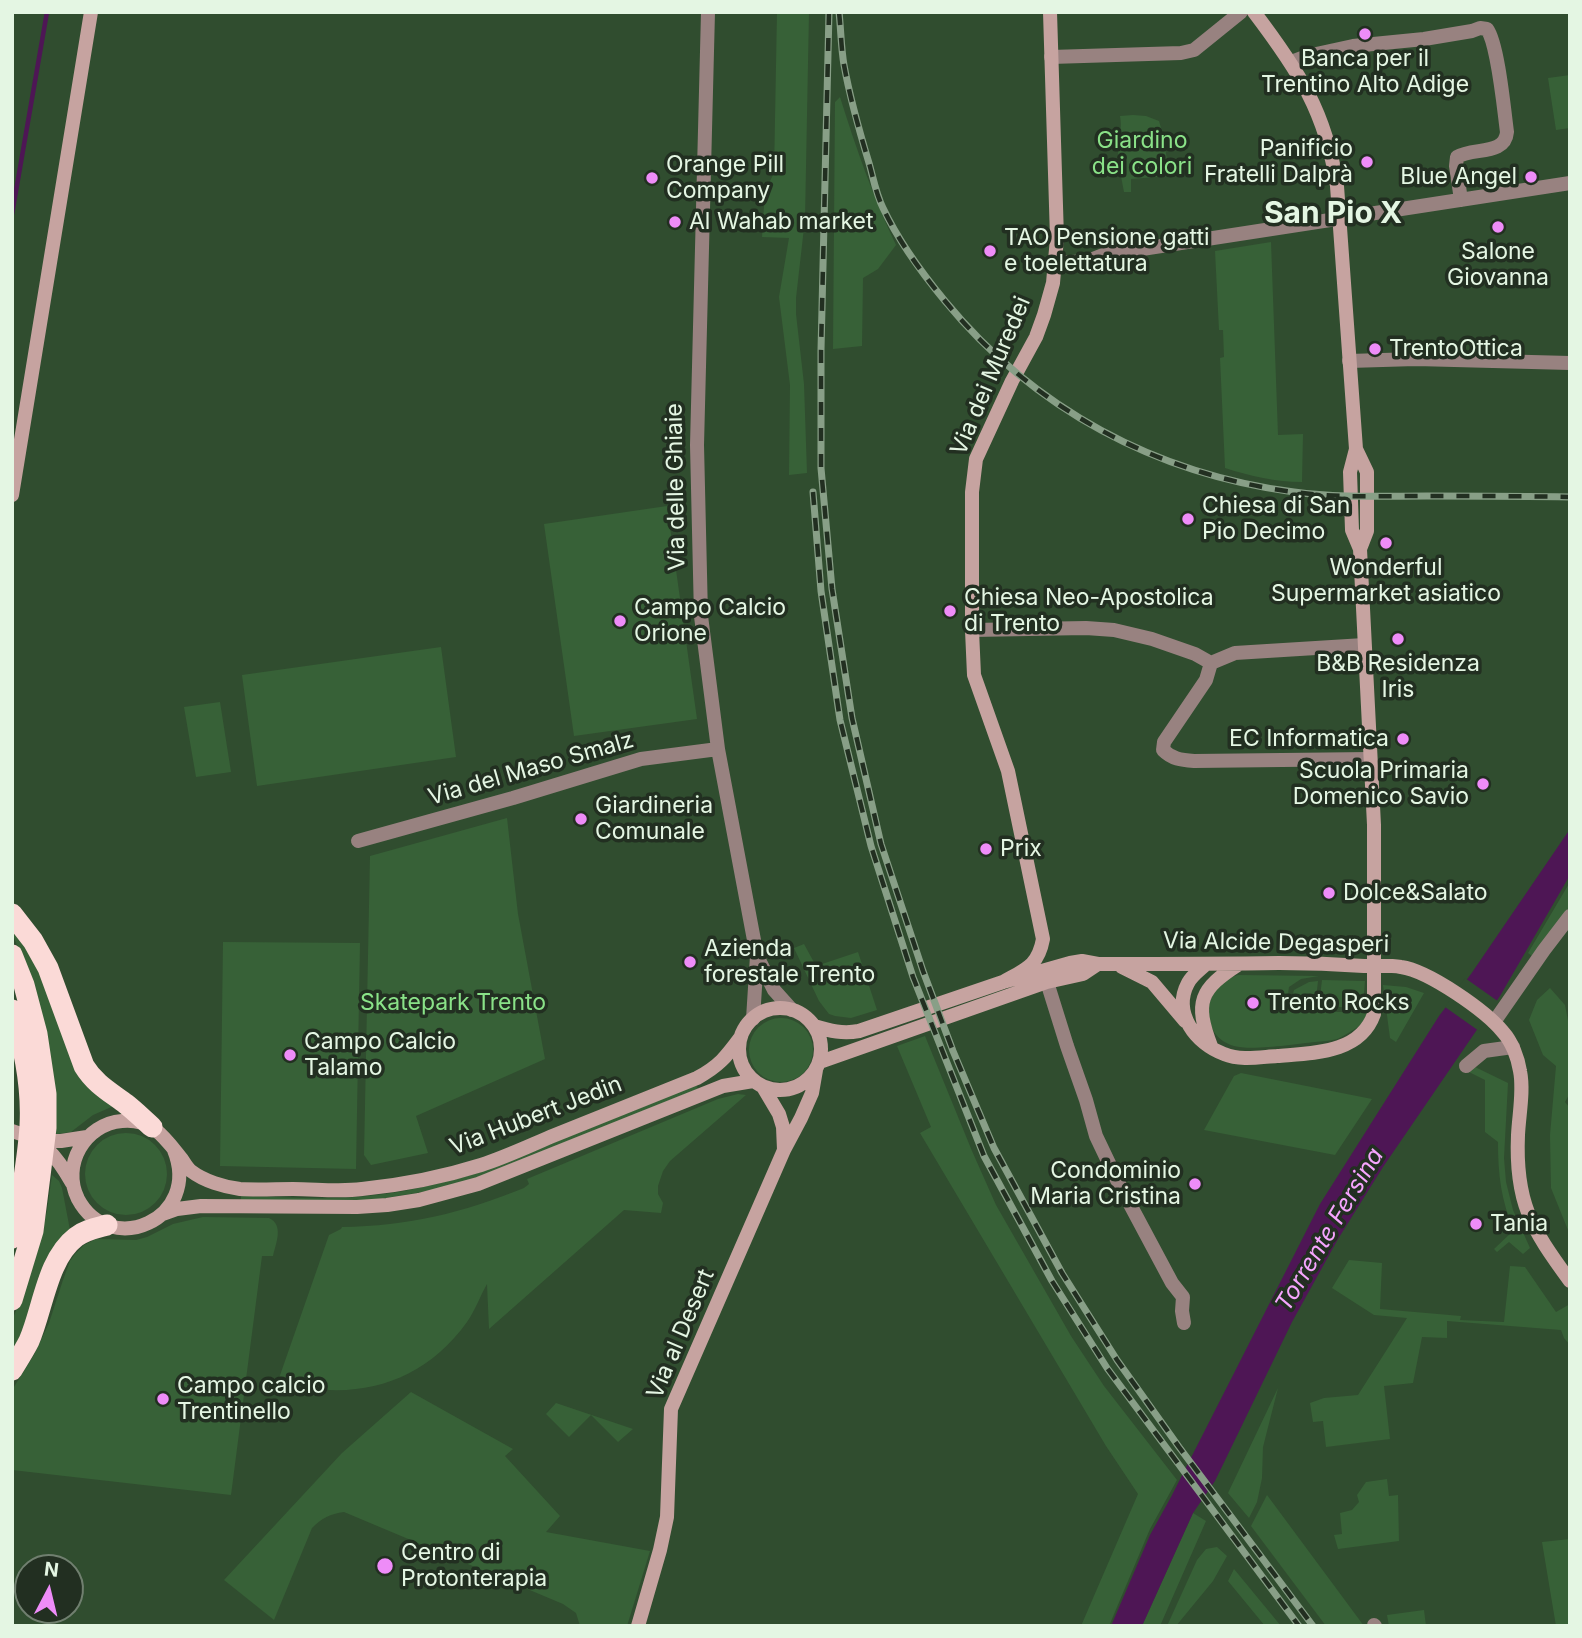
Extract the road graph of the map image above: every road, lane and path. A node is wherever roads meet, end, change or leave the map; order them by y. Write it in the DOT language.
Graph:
graph roads {
  1 [pos="91,12"];
  2 [pos="708,12"];
  3 [pos="1051,12"];
  4 [pos="1241,12"];
  5 [pos="1254,12"];
  6 [pos="1051,57"];
  7 [pos="1291,62"];
  8 [pos="1570,183"];
  9 [pos="1461,200"];
  10 [pos="1340,220"];
  11 [pos="1056,263"];
  12 [pos="1349,360"];
  13 [pos="1570,363"];
  14 [pos="12,495"];
  15 [pos="972,630"];
  16 [pos="1364,645"];
  17 [pos="1211,663"];
  18 [pos="718,749"];
  19 [pos="1370,759"];
  20 [pos="358,841"];
  21 [pos="12,914"];
  22 [pos="1570,916"];
  23 [pos="12,955"];
  24 [pos="757,956"];
  25 [pos="1098,964"];
  26 [pos="1118,964"];
  27 [pos="1206,964"];
  28 [pos="1239,964"];
  29 [pos="1003,982"];
  30 [pos="1047,982"];
  31 [pos="12,1010"];
  32 [pos="792,1010"];
  33 [pos="752,1019"];
  34 [pos="1491,1019"];
  35 [pos="1186,1022"];
  36 [pos="814,1026"];
  37 [pos="740,1038"];
  38 [pos="1211,1046"];
  39 [pos="1513,1047"];
  40 [pos="818,1066"];
  41 [pos="1466,1066"];
  42 [pos="758,1084"];
  43 [pos="152,1127"];
  44 [pos="32,1131"];
  45 [pos="87,1137"];
  46 [pos="174,1150"];
  47 [pos="784,1150"];
  48 [pos="33,1166"];
  49 [pos="73,1184"];
  50 [pos="163,1214"];
  51 [pos="107,1225"];
  52 [pos="12,1238"];
  53 [pos="1570,1281"];
  54 [pos="12,1300"];
  55 [pos="1184,1322"];
  56 [pos="12,1370"];
  57 [pos="638,1626"];
  1 -- 14 [label="street"];
  2 -- 18 [label="street, Via delle Ghiaie"];
  3 -- 6 [label="street, Via dei Muredei"];
  4 -- 6 [label="street"];
  5 -- 7 [label="street"];
  6 -- 11 [label="street, Via dei Muredei"];
  7 -- 9 [label="street"];
  7 -- 10 [label="street"];
  8 -- 9 [label="street"];
  9 -- 10 [label="street"];
  10 -- 11 [label="street"];
  10 -- 12 [label="street"];
  11 -- 15 [label="street, Via dei Muredei"];
  12 -- 13 [label="street"];
  12 -- 16 [label="street"];
  15 -- 17 [label="street"];
  15 -- 29 [label="street, Via dei Muredei"];
  16 -- 17 [label="street"];
  16 -- 19 [label="street"];
  17 -- 19 [label="street"];
  18 -- 20 [label="street, Via del Maso Smalz"];
  18 -- 24 [label="street, Via delle Ghiaie"];
  19 -- 38 [label="street"];
  21 -- 43 [label="highway"];
  22 -- 34 [label="street"];
  23 -- 44 [label="highway"];
  24 -- 32 [label="street, Via delle Ghiaie"];
  24 -- 33 [label="street, Via delle Ghiaie"];
  25 -- 26 [label="street, Via Alcide Degasperi"];
  25 -- 29 [label="street, Via Alcide Degasperi"];
  25 -- 30 [label="street, Via Alcide Degasperi"];
  26 -- 27 [label="street, Via Alcide Degasperi"];
  26 -- 35 [label="street"];
  27 -- 28 [label="street, Via Alcide Degasperi"];
  27 -- 35 [label="street"];
  28 -- 34 [label="street, Via Alcide Degasperi"];
  28 -- 38 [label="street"];
  29 -- 36 [label="street, Via Alcide Degasperi"];
  30 -- 40 [label="street, Via Alcide Degasperi"];
  30 -- 55 [label="street"];
  31 -- 44 [label="highway"];
  32 -- 33 [label="street"];
  32 -- 36 [label="street"];
  33 -- 37 [label="street"];
  34 -- 39 [label="street, Via Alcide Degasperi"];
  35 -- 38 [label="street"];
  36 -- 40 [label="street"];
  37 -- 42 [label="street"];
  37 -- 46 [label="street, Via Hubert Jedin"];
  39 -- 41 [label="street"];
  39 -- 53 [label="street, Via Alcide Degasperi"];
  40 -- 42 [label="street"];
  40 -- 47 [label="street, Via al Desert"];
  42 -- 47 [label="street"];
  42 -- 50 [label="street, Via Hubert Jedin"];
  43 -- 45 [label="street"];
  43 -- 46 [label="street, Via Hubert Jedin"];
  44 -- 45 [label="street"];
  44 -- 48 [label="highway"];
  44 -- 49 [label="street"];
  45 -- 49 [label="street"];
  46 -- 50 [label="street"];
  47 -- 57 [label="street, Via al Desert"];
  48 -- 52 [label="highway"];
  48 -- 54 [label="highway"];
  49 -- 51 [label="street"];
  50 -- 51 [label="street, Via Hubert Jedin"];
  51 -- 56 [label="highway"];
}
